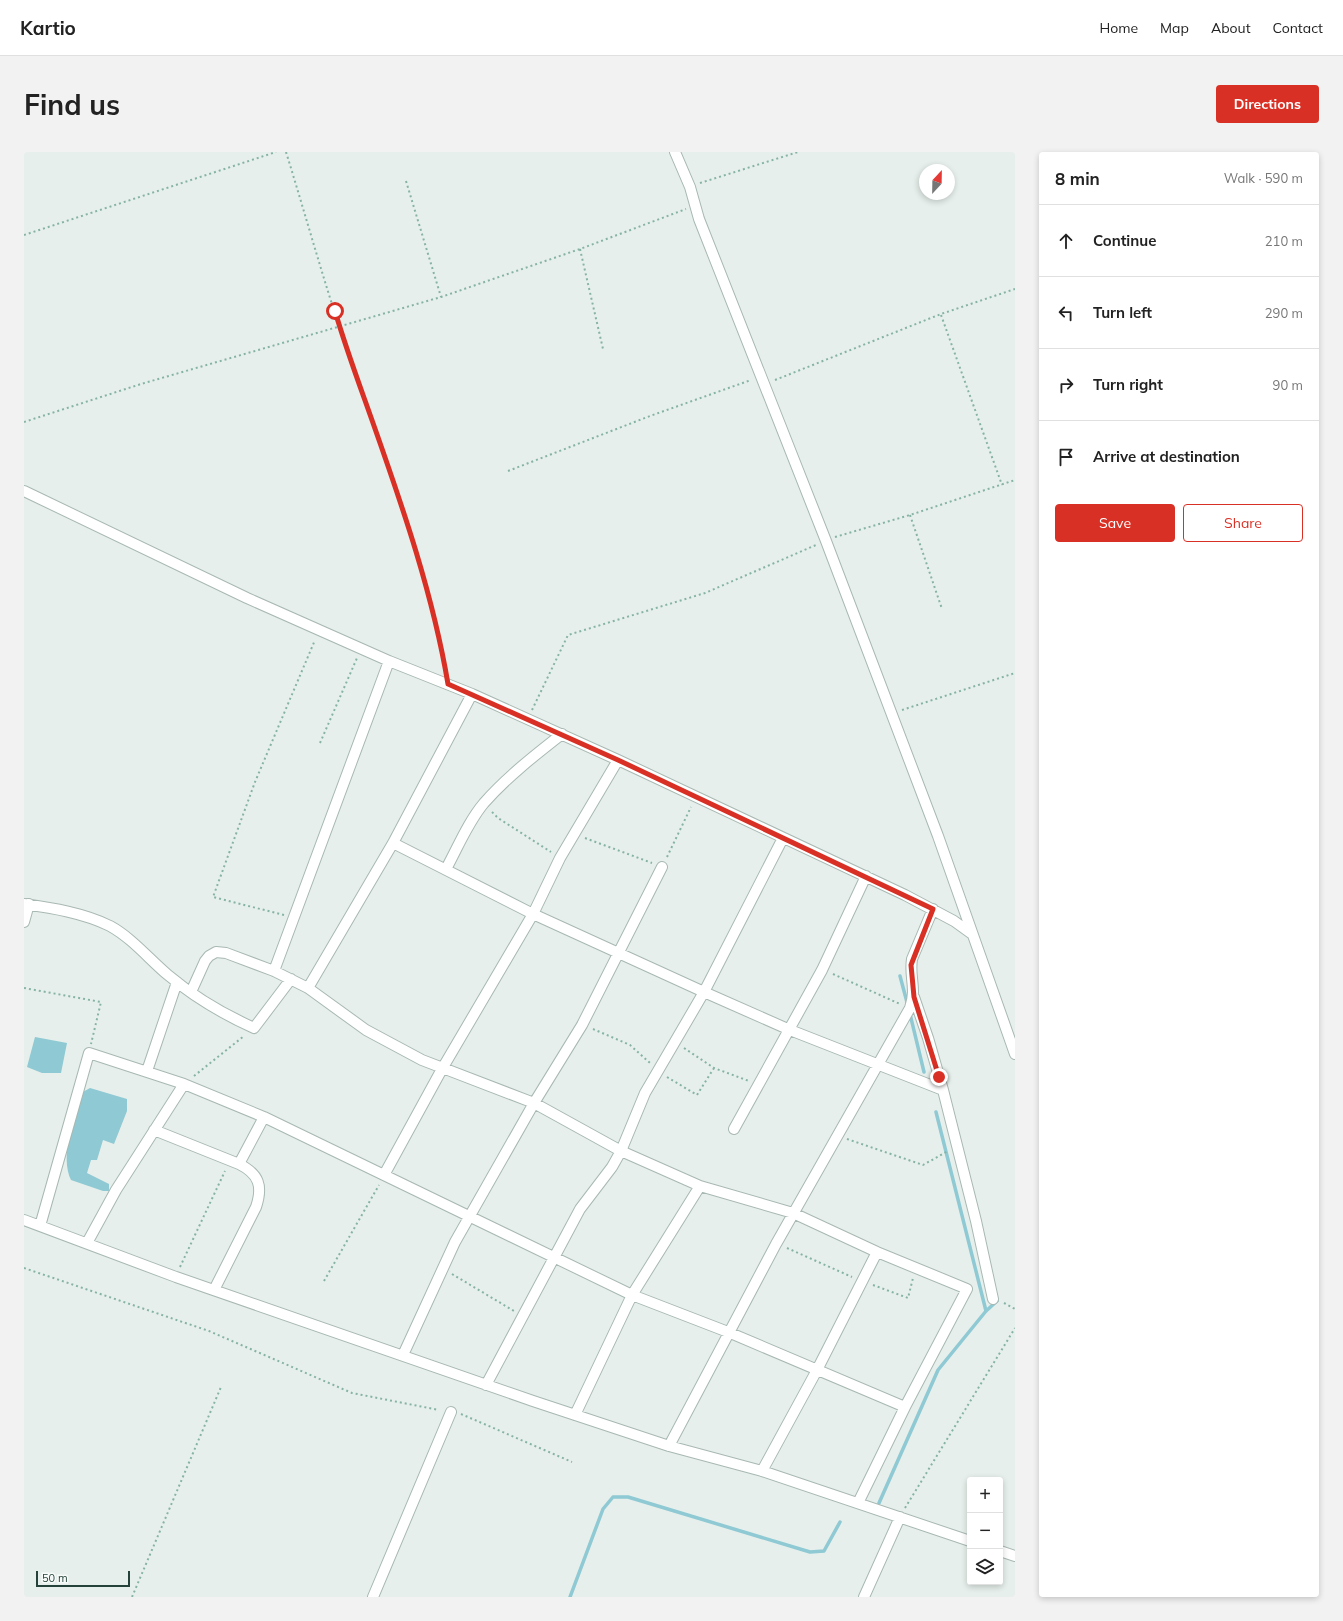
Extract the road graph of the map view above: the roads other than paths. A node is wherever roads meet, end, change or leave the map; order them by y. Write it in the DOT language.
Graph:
graph roads {
  1 [pos="676,152"];
  2 [pos="24,491"];
  3 [pos="389,661"];
  4 [pos="472,694"];
  5 [pos="562,734"];
  6 [pos="618,760"];
  7 [pos="783,838"];
  8 [pos="393,843"];
  9 [pos="662,867"];
  10 [pos="446,869"];
  11 [pos="866,876"];
  12 [pos="26,904"];
  13 [pos="933,909"];
  14 [pos="533,914"];
  15 [pos="24,922"];
  16 [pos="972,934"];
  17 [pos="618,953"];
  18 [pos="274,971"];
  19 [pos="291,979"];
  20 [pos="177,982"];
  21 [pos="308,988"];
  22 [pos="190,992"];
  23 [pos="704,992"];
  24 [pos="914,997"];
  25 [pos="790,1030"];
  26 [pos="1015,1054"];
  27 [pos="878,1066"];
  28 [pos="442,1069"];
  29 [pos="147,1071"];
  30 [pos="184,1084"];
  31 [pos="943,1090"];
  32 [pos="534,1103"];
  33 [pos="264,1117"];
  34 [pos="734,1129"];
  35 [pos="154,1130"];
  36 [pos="621,1151"];
  37 [pos="239,1164"];
  38 [pos="384,1175"];
  39 [pos="700,1186"];
  40 [pos="793,1213"];
  41 [pos="469,1217"];
  42 [pos="24,1220"];
  43 [pos="40,1226"];
  44 [pos="87,1243"];
  45 [pos="877,1252"];
  46 [pos="554,1259"];
  47 [pos="214,1290"];
  48 [pos="632,1295"];
  49 [pos="993,1299"];
  50 [pos="728,1332"];
  51 [pos="403,1355"];
  52 [pos="817,1370"];
  53 [pos="486,1385"];
  54 [pos="905,1407"];
  55 [pos="451,1412"];
  56 [pos="575,1415"];
  57 [pos="668,1446"];
  58 [pos="762,1471"];
  59 [pos="858,1503"];
  60 [pos="900,1517"];
  61 [pos="967,1540"];
  62 [pos="1003,1552"];
  63 [pos="1015,1556"];
  64 [pos="373,1597"];
  65 [pos="864,1597"];
  1 -- 16 [label="street"];
  2 -- 3 [label="street"];
  3 -- 4 [label="street"];
  3 -- 18 [label="street"];
  4 -- 5 [label="street"];
  4 -- 8 [label="street"];
  5 -- 6 [label="street"];
  5 -- 10 [label="street"];
  6 -- 7 [label="street"];
  6 -- 14 [label="street"];
  7 -- 11 [label="street"];
  7 -- 23 [label="street"];
  8 -- 10 [label="street"];
  8 -- 21 [label="street"];
  9 -- 17 [label="street"];
  10 -- 14 [label="street"];
  11 -- 13 [label="street"];
  11 -- 25 [label="street"];
  12 -- 15 [label="street"];
  12 -- 20 [label="street"];
  13 -- 16 [label="street"];
  13 -- 24 [label="street"];
  14 -- 17 [label="street"];
  14 -- 28 [label="street"];
  16 -- 26 [label="street"];
  17 -- 23 [label="street"];
  17 -- 32 [label="street"];
  18 -- 19 [label="street"];
  18 -- 22 [label="street"];
  19 -- 21 [label="street"];
  19 -- 22 [label="street"];
  20 -- 22 [label="street"];
  20 -- 29 [label="street"];
  21 -- 28 [label="street"];
  23 -- 25 [label="street"];
  23 -- 36 [label="street"];
  24 -- 27 [label="street"];
  24 -- 31 [label="street"];
  25 -- 27 [label="street"];
  25 -- 34 [label="street"];
  27 -- 31 [label="street"];
  27 -- 40 [label="street"];
  28 -- 32 [label="street"];
  28 -- 38 [label="street"];
  29 -- 30 [label="street"];
  29 -- 43 [label="street"];
  30 -- 33 [label="street"];
  30 -- 35 [label="street"];
  31 -- 49 [label="street"];
  32 -- 36 [label="street"];
  32 -- 41 [label="street"];
  33 -- 37 [label="street"];
  33 -- 38 [label="street"];
  35 -- 37 [label="street"];
  35 -- 44 [label="street"];
  36 -- 39 [label="street"];
  36 -- 46 [label="street"];
  37 -- 47 [label="street"];
  38 -- 41 [label="street"];
  39 -- 40 [label="street"];
  39 -- 48 [label="street"];
  40 -- 45 [label="street"];
  40 -- 50 [label="street"];
  41 -- 46 [label="street"];
  41 -- 51 [label="street"];
  42 -- 43 [label="street"];
  43 -- 44 [label="street"];
  44 -- 47 [label="street"];
  45 -- 52 [label="street"];
  45 -- 54 [label="street"];
  46 -- 48 [label="street"];
  46 -- 53 [label="street"];
  47 -- 51 [label="street"];
  48 -- 50 [label="street"];
  48 -- 56 [label="street"];
  50 -- 52 [label="street"];
  50 -- 57 [label="street"];
  51 -- 53 [label="street"];
  52 -- 54 [label="street"];
  52 -- 58 [label="street"];
  53 -- 56 [label="street"];
  54 -- 59 [label="street"];
  55 -- 64 [label="street"];
  56 -- 57 [label="street"];
  57 -- 58 [label="street"];
  58 -- 59 [label="street"];
  59 -- 60 [label="street"];
  60 -- 61 [label="street"];
  60 -- 65 [label="street"];
  62 -- 63 [label="street"];
}
